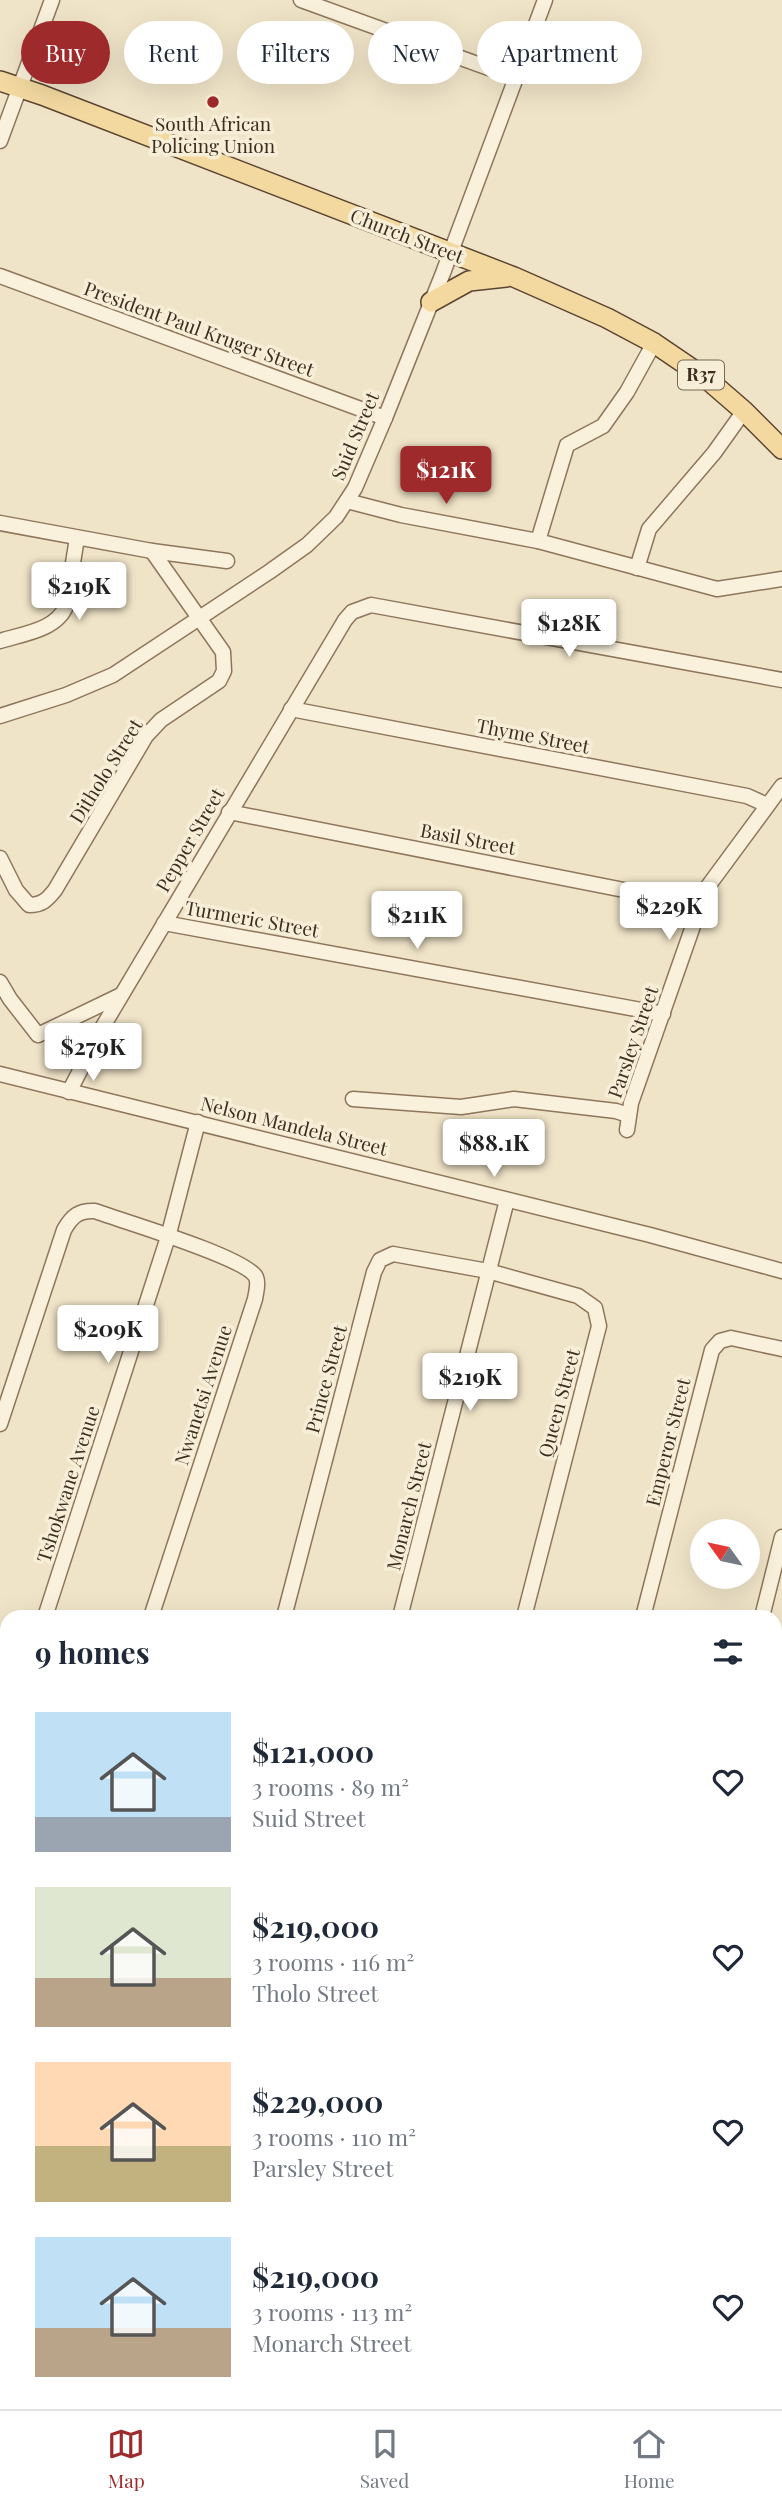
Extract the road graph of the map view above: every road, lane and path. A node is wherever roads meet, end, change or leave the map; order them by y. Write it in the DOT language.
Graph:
graph roads {
  1 [pos="52,0"];
  2 [pos="301,0"];
  3 [pos="545,0"];
  4 [pos="537,21"];
  5 [pos="477,64"];
  6 [pos="0,81"];
  7 [pos="514,84"];
  8 [pos="20,88"];
  9 [pos="0,141"];
  10 [pos="451,253"];
  11 [pos="0,276"];
  12 [pos="514,277"];
  13 [pos="431,302"];
  14 [pos="654,343"];
  15 [pos="744,411"];
  16 [pos="384,418"];
  17 [pos="782,449"];
  18 [pos="347,501"];
  19 [pos="0,523"];
  20 [pos="77,538"];
  21 [pos="538,541"];
  22 [pos="152,551"];
  23 [pos="226,561"];
  24 [pos="637,568"];
  25 [pos="782,579"];
  26 [pos="200,617"];
  27 [pos="0,641"];
  28 [pos="782,680"];
  29 [pos="291,709"];
  30 [pos="0,716"];
  31 [pos="782,786"];
  32 [pos="767,805"];
  33 [pos="229,812"];
  34 [pos="0,858"];
  35 [pos="700,905"];
  36 [pos="164,923"];
  37 [pos="0,982"];
  38 [pos="122,995"];
  39 [pos="663,1014"];
  40 [pos="0,1074"];
  41 [pos="69,1092"];
  42 [pos="353,1099"];
  43 [pos="198,1122"];
  44 [pos="508,1200"];
  45 [pos="169,1237"];
  46 [pos="782,1270"];
  47 [pos="488,1271"];
  48 [pos="782,1349"];
  49 [pos="0,1424"];
  50 [pos="782,1537"];
  51 [pos="47,1610"];
  52 [pos="153,1610"];
  53 [pos="286,1610"];
  54 [pos="402,1610"];
  55 [pos="526,1610"];
  56 [pos="645,1610"];
  57 [pos="764,1610"];
  1 -- 8 [label="street"];
  2 -- 5 [label="street"];
  3 -- 4 [label="street, Suid Street"];
  6 -- 8 [label="main road, Church Street / R37"];
  7 -- 10 [label="street, Suid Street"];
  8 -- 9 [label="street"];
  8 -- 10 [label="main road, Church Street / R37"];
  10 -- 12 [label="main road, Church Street / R37"];
  10 -- 13 [label="street, Suid Street"];
  11 -- 16 [label="street, President Paul Kruger Street"];
  12 -- 13 [label="main road"];
  12 -- 14 [label="main road, Church Street / R37"];
  13 -- 16 [label="street, Suid Street"];
  14 -- 15 [label="main road, Church Street / R37"];
  14 -- 21 [label="street"];
  15 -- 17 [label="main road, Church Street / R37"];
  15 -- 24 [label="street"];
  16 -- 18 [label="street, Suid Street"];
  18 -- 21 [label="street"];
  18 -- 26 [label="street, Suid Street"];
  19 -- 20 [label="street"];
  20 -- 22 [label="street"];
  20 -- 27 [label="street"];
  21 -- 24 [label="street"];
  22 -- 23 [label="street"];
  22 -- 26 [label="street"];
  24 -- 25 [label="street"];
  26 -- 30 [label="street, Suid Street"];
  26 -- 34 [label="street, Ditholo Street"];
  28 -- 29 [label="street, Pepper Street"];
  29 -- 32 [label="street, Thyme Street"];
  29 -- 33 [label="street, Pepper Street"];
  31 -- 32 [label="street, Parsley Street"];
  32 -- 35 [label="street, Parsley Street"];
  33 -- 35 [label="street, Basil Street"];
  33 -- 36 [label="street, Pepper Street"];
  35 -- 39 [label="street, Parsley Street"];
  36 -- 38 [label="street, Pepper Street"];
  36 -- 39 [label="street, Turmeric Street"];
  37 -- 38 [label="street"];
  38 -- 41 [label="street, Pepper Street"];
  39 -- 42 [label="street, Parsley Street"];
  40 -- 41 [label="street, Nelson Mandela Street"];
  41 -- 43 [label="street, Nelson Mandela Street"];
  43 -- 44 [label="street, Nelson Mandela Street"];
  43 -- 45 [label="street, Tshokwane Avenue"];
  44 -- 46 [label="street, Nelson Mandela Street"];
  44 -- 47 [label="street, Monarch Street"];
  45 -- 49 [label="street"];
  45 -- 51 [label="street, Tshokwane Avenue"];
  45 -- 52 [label="street, Nwanetsi Avenue"];
  47 -- 53 [label="street, Prince Street"];
  47 -- 54 [label="street, Monarch Street"];
  47 -- 55 [label="street, Queen Street"];
  48 -- 56 [label="street, Emperor Street"];
  50 -- 57 [label="street"];
}
